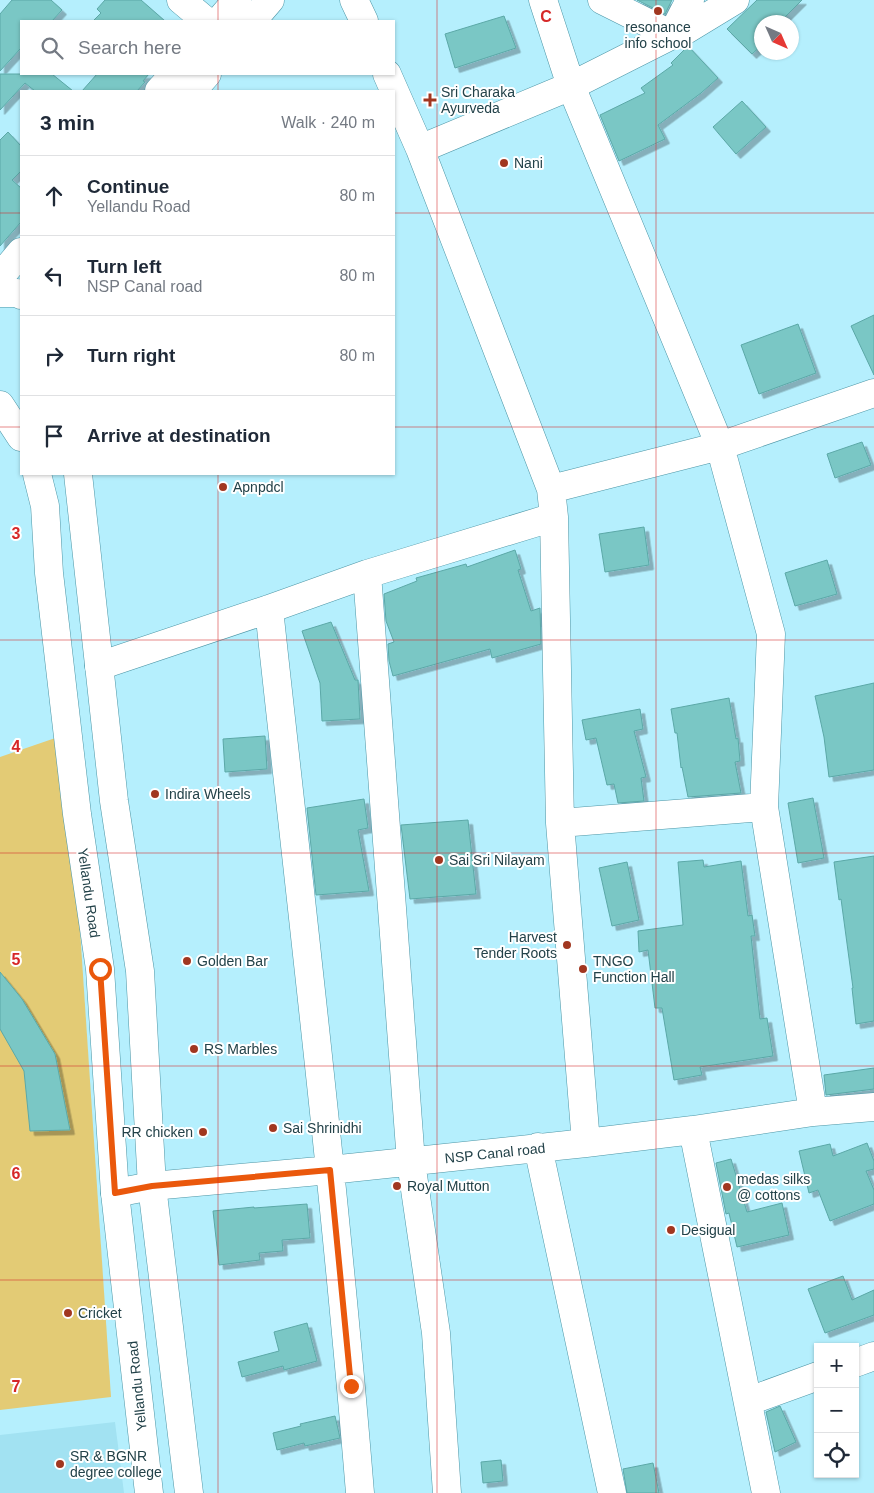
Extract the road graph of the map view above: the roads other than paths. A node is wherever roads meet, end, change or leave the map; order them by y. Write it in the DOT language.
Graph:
graph roads {
  1 [pos="181,0"];
  2 [pos="237,0"];
  3 [pos="270,0"];
  4 [pos="354,0"];
  5 [pos="543,0"];
  6 [pos="602,0"];
  7 [pos="690,0"];
  8 [pos="735,0"];
  9 [pos="205,20"];
  10 [pos="220,20"];
  11 [pos="253,20"];
  12 [pos="364,20"];
  13 [pos="672,35"];
  14 [pos="173,75"];
  15 [pos="206,75"];
  16 [pos="387,75"];
  17 [pos="571,86"];
  18 [pos="161,90"];
  19 [pos="193,90"];
  20 [pos="394,90"];
  21 [pos="395,92"];
  22 [pos="420,149"];
  23 [pos="20,253"];
  24 [pos="0,277"];
  25 [pos="0,293"];
  26 [pos="20,295"];
  27 [pos="20,394"];
  28 [pos="874,394"];
  29 [pos="0,396"];
  30 [pos="0,405"];
  31 [pos="20,435"];
  32 [pos="720,446"];
  33 [pos="37,475"];
  34 [pos="78,475"];
  35 [pos="551,488"];
  36 [pos="554,517"];
  37 [pos="367,574"];
  38 [pos="269,609"];
  39 [pos="99,666"];
  40 [pos="764,808"];
  41 [pos="560,822"];
  42 [pos="874,1107"];
  43 [pos="813,1112"];
  44 [pos="694,1130"];
  45 [pos="586,1144"];
  46 [pos="538,1147"];
  47 [pos="411,1162"];
  48 [pos="330,1170"];
  49 [pos="152,1186"];
  50 [pos="115,1193"];
  51 [pos="814,1377"];
  52 [pos="749,1401"];
  53 [pos="149,1493"];
  54 [pos="189,1493"];
  55 [pos="360,1493"];
  56 [pos="447,1493"];
  57 [pos="612,1493"];
  58 [pos="766,1493"];
  1 -- 9 [label="street"];
  2 -- 10 [label="street"];
  3 -- 11 [label="street"];
  4 -- 12 [label="street"];
  5 -- 17 [label="street"];
  6 -- 13 [label="street"];
  7 -- 13 [label="street"];
  8 -- 13 [label="street"];
  13 -- 17 [label="street"];
  14 -- 18 [label="street"];
  15 -- 19 [label="street"];
  16 -- 20 [label="street"];
  17 -- 22 [label="street"];
  17 -- 32 [label="street"];
  21 -- 22 [label="street"];
  22 -- 35 [label="street"];
  23 -- 24 [label="street"];
  25 -- 26 [label="street"];
  27 -- 29 [label="street"];
  28 -- 32 [label="street"];
  30 -- 31 [label="street"];
  32 -- 35 [label="street"];
  32 -- 40 [label="street"];
  33 -- 50 [label="street, Yellandu Road"];
  34 -- 39 [label="street"];
  35 -- 36 [label="street"];
  36 -- 37 [label="street"];
  36 -- 41 [label="street"];
  37 -- 38 [label="street"];
  37 -- 47 [label="street"];
  38 -- 39 [label="street"];
  38 -- 48 [label="street"];
  39 -- 49 [label="street"];
  40 -- 41 [label="street"];
  40 -- 43 [label="street"];
  41 -- 45 [label="street"];
  42 -- 43 [label="street, NSP Canal road"];
  43 -- 44 [label="street, NSP Canal road"];
  44 -- 45 [label="street, NSP Canal road"];
  44 -- 52 [label="street"];
  45 -- 46 [label="street, NSP Canal road"];
  46 -- 47 [label="street, NSP Canal road"];
  46 -- 57 [label="street"];
  47 -- 48 [label="street, NSP Canal road"];
  47 -- 56 [label="street"];
  48 -- 49 [label="street, NSP Canal road"];
  48 -- 55 [label="street"];
  49 -- 50 [label="street, NSP Canal road"];
  49 -- 54 [label="street"];
  50 -- 53 [label="street, Yellandu Road"];
  51 -- 52 [label="street"];
  52 -- 58 [label="street"];
}
